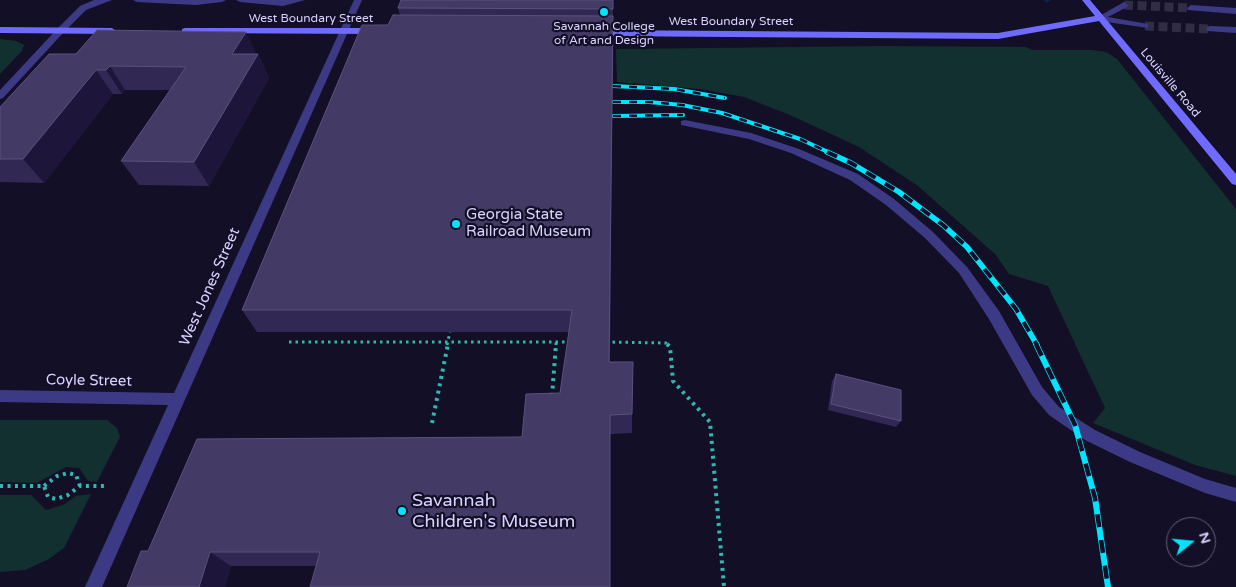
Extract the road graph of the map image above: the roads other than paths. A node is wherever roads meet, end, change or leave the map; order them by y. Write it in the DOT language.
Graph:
graph roads {
  1 [pos="137,0"];
  2 [pos="222,0"];
  3 [pos="240,0"];
  4 [pos="301,0"];
  5 [pos="358,0"];
  6 [pos="1086,0"];
  7 [pos="104,1"];
  8 [pos="1124,5"];
  9 [pos="1191,8"];
  10 [pos="1236,11"];
  11 [pos="1100,18"];
  12 [pos="1145,26"];
  13 [pos="1210,29"];
  14 [pos="0,30"];
  15 [pos="61,30"];
  16 [pos="1236,30"];
  17 [pos="120,31"];
  18 [pos="178,31"];
  19 [pos="343,32"];
  20 [pos="385,32"];
  21 [pos="583,33"];
  22 [pos="0,96"];
  23 [pos="685,123"];
  24 [pos="1236,181"];
  25 [pos="0,396"];
  26 [pos="177,399"];
  27 [pos="1236,495"];
  28 [pos="93,587"];
  1 -- 2 [label="street"];
  3 -- 4 [label="street"];
  5 -- 19 [label="street, West Jones Street"];
  6 -- 11 [label="main road, Louisville Road"];
  7 -- 15 [label="street"];
  8 -- 11 [label="street, West Boundary Street"];
  9 -- 10 [label="street"];
  11 -- 12 [label="street, West Boundary Street"];
  11 -- 21 [label="main road, West Boundary Street"];
  11 -- 24 [label="main road, Louisville Road"];
  13 -- 16 [label="street"];
  14 -- 15 [label="main road"];
  15 -- 17 [label="main road"];
  15 -- 22 [label="street"];
  18 -- 19 [label="main road, West Boundary Street"];
  19 -- 20 [label="main road, West Boundary Street"];
  19 -- 26 [label="street, West Jones Street"];
  23 -- 27 [label="street"];
  25 -- 26 [label="street, Coyle Street"];
  26 -- 28 [label="street, West Jones Street"];
}
